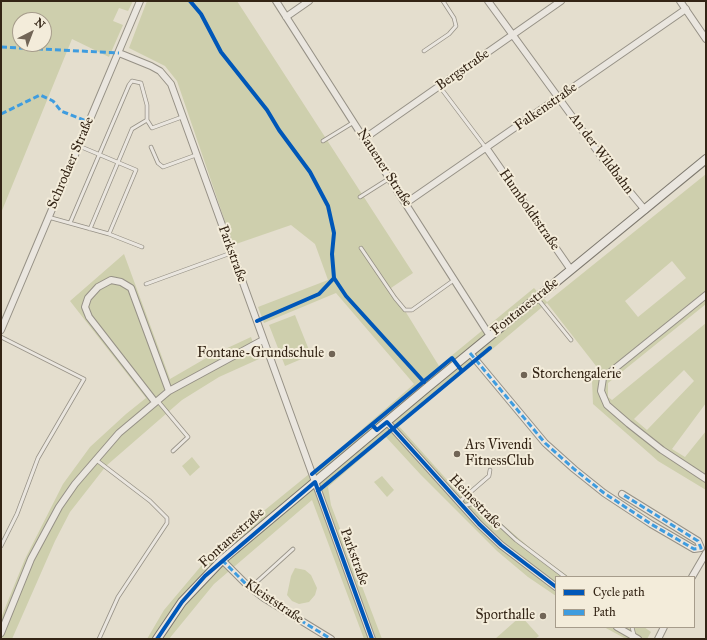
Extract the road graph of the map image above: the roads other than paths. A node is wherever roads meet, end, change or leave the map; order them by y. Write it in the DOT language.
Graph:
graph roads {
  1 [pos="140,1"];
  2 [pos="276,1"];
  3 [pos="309,1"];
  4 [pos="443,1"];
  5 [pos="488,1"];
  6 [pos="561,1"];
  7 [pos="680,1"];
  8 [pos="686,9"];
  9 [pos="286,17"];
  10 [pos="514,36"];
  11 [pos="706,38"];
  12 [pos="424,51"];
  13 [pos="119,53"];
  14 [pos="440,87"];
  15 [pos="559,98"];
  16 [pos="182,117"];
  17 [pos="147,120"];
  18 [pos="354,122"];
  19 [pos="365,138"];
  20 [pos="323,141"];
  21 [pos="79,146"];
  22 [pos="152,147"];
  23 [pos="487,149"];
  24 [pos="98,154"];
  25 [pos="196,155"];
  26 [pos="706,159"];
  27 [pos="118,162"];
  28 [pos="390,178"];
  29 [pos="360,197"];
  30 [pos="406,203"];
  31 [pos="645,210"];
  32 [pos="48,218"];
  33 [pos="70,223"];
  34 [pos="90,229"];
  35 [pos="109,234"];
  36 [pos="142,247"];
  37 [pos="361,248"];
  38 [pos="231,253"];
  39 [pos="571,270"];
  40 [pos="454,280"];
  41 [pos="146,284"];
  42 [pos="706,295"];
  43 [pos="537,298"];
  44 [pos="2,328"];
  45 [pos="490,336"];
  46 [pos="1,337"];
  47 [pos="263,340"];
  48 [pos="571,340"];
  49 [pos="470,353"];
  50 [pos="169,391"];
  51 [pos="156,401"];
  52 [pos="387,422"];
  53 [pos="173,451"];
  54 [pos="95,459"];
  55 [pos="490,470"];
  56 [pos="706,479"];
  57 [pos="315,482"];
  58 [pos="622,494"];
  59 [pos="460,504"];
  60 [pos="1,546"];
  61 [pos="293,549"];
  62 [pos="706,553"];
  63 [pos="222,560"];
  64 [pos="564,576"];
  65 [pos="693,576"];
  66 [pos="555,585"];
  67 [pos="250,588"];
  68 [pos="619,628"];
  69 [pos="632,628"];
  70 [pos="664,628"];
  71 [pos="1,634"];
  72 [pos="636,638"];
  73 [pos="99,639"];
  74 [pos="157,639"];
  75 [pos="330,639"];
  76 [pos="372,639"];
  77 [pos="658,639"];
  1 -- 13 [label="street, Schrodaer Straße"];
  2 -- 9 [label="street, Nauener Straße"];
  3 -- 9 [label="street"];
  4 -- 12 [label="lane"];
  5 -- 10 [label="street, An der Wildbahn"];
  6 -- 10 [label="street, Bergstraße"];
  7 -- 8 [label="street"];
  8 -- 11 [label="street"];
  8 -- 15 [label="street, Falkenstraße"];
  9 -- 18 [label="street, Nauener Straße"];
  10 -- 14 [label="street, Bergstraße"];
  10 -- 15 [label="street, An der Wildbahn"];
  13 -- 16 [label="street, Parkstraße"];
  13 -- 21 [label="street, Schrodaer Straße"];
  14 -- 19 [label="street, Bergstraße"];
  14 -- 23 [label="lane"];
  15 -- 23 [label="street, Falkenstraße"];
  15 -- 31 [label="street, An der Wildbahn"];
  16 -- 17 [label="lane"];
  16 -- 25 [label="street, Parkstraße"];
  17 -- 24 [label="lane"];
  17 -- 27 [label="lane"];
  18 -- 19 [label="street, Nauener Straße"];
  18 -- 20 [label="lane"];
  19 -- 28 [label="street, Nauener Straße"];
  21 -- 24 [label="lane"];
  21 -- 32 [label="street, Schrodaer Straße"];
  22 -- 25 [label="lane"];
  23 -- 30 [label="street, Falkenstraße"];
  23 -- 39 [label="street, Humboldtstraße"];
  24 -- 27 [label="lane"];
  24 -- 33 [label="lane"];
  25 -- 38 [label="street, Parkstraße"];
  26 -- 31 [label="street, Fontanestraße"];
  27 -- 34 [label="lane"];
  27 -- 35 [label="lane"];
  28 -- 29 [label="lane"];
  28 -- 30 [label="street, Nauener Straße"];
  30 -- 40 [label="street, Nauener Straße"];
  31 -- 39 [label="street, Fontanestraße"];
  32 -- 33 [label="lane"];
  32 -- 44 [label="street, Schrodaer Straße"];
  33 -- 34 [label="lane"];
  34 -- 35 [label="lane"];
  35 -- 36 [label="lane"];
  37 -- 40 [label="lane"];
  38 -- 41 [label="lane"];
  38 -- 47 [label="street, Parkstraße"];
  39 -- 43 [label="street, Fontanestraße"];
  40 -- 45 [label="street, Nauener Straße"];
  42 -- 56 [label="street"];
  43 -- 45 [label="street, Fontanestraße"];
  43 -- 48 [label="lane"];
  45 -- 49 [label="street, Fontanestraße"];
  46 -- 60 [label="lane"];
  47 -- 50 [label="street"];
  47 -- 57 [label="street, Parkstraße"];
  49 -- 52 [label="street, Fontanestraße"];
  49 -- 58 [label="street"];
  50 -- 51 [label="street"];
  50 -- 51 [label="street"];
  51 -- 53 [label="lane"];
  51 -- 54 [label="street"];
  52 -- 57 [label="street, Fontanestraße"];
  52 -- 59 [label="street, Heinestraße"];
  54 -- 71 [label="street"];
  54 -- 73 [label="lane"];
  55 -- 59 [label="lane"];
  57 -- 63 [label="street, Fontanestraße"];
  57 -- 76 [label="street, Parkstraße"];
  59 -- 64 [label="lane"];
  59 -- 66 [label="street, Heinestraße"];
  61 -- 67 [label="lane"];
  62 -- 65 [label="street"];
  63 -- 67 [label="street, Kleiststraße"];
  63 -- 74 [label="street, Fontanestraße"];
  67 -- 75 [label="street, Kleiststraße"];
  68 -- 72 [label="street"];
  69 -- 72 [label="lane"];
  70 -- 77 [label="street"];
}
